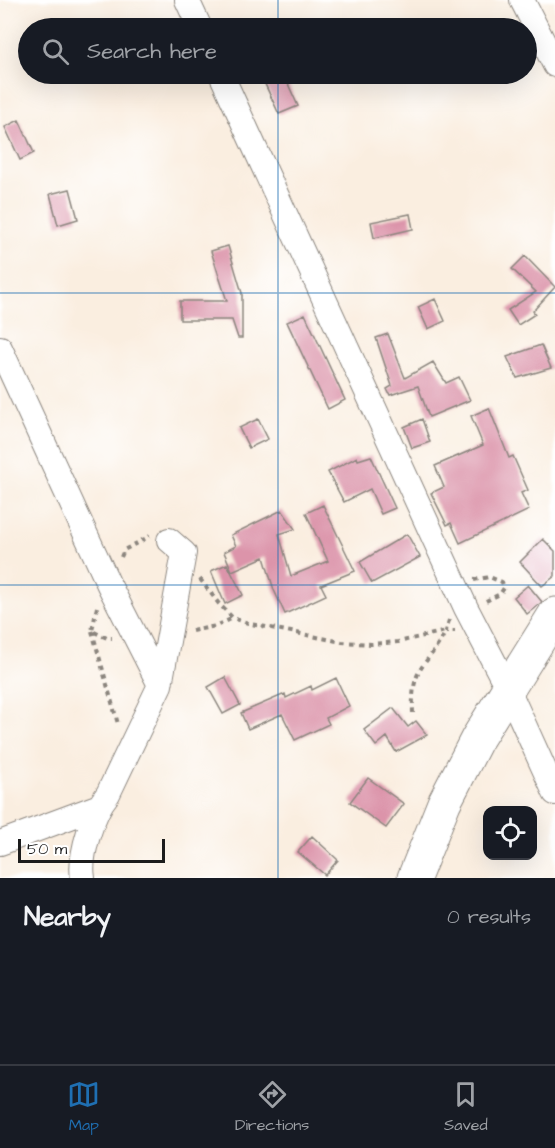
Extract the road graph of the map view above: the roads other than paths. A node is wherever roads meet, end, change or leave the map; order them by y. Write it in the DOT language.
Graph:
graph roads {
  1 [pos="187,0"];
  2 [pos="522,0"];
  3 [pos="195,18"];
  4 [pos="531,18"];
  5 [pos="537,30"];
  6 [pos="555,65"];
  7 [pos="225,84"];
  8 [pos="0,348"];
  9 [pos="177,547"];
  10 [pos="555,614"];
  11 [pos="545,652"];
  12 [pos="160,685"];
  13 [pos="507,687"];
  14 [pos="555,792"];
  15 [pos="97,807"];
  16 [pos="0,843"];
  17 [pos="83,878"];
  18 [pos="414,878"];
  1 -- 3 [label="street"];
  2 -- 4 [label="street"];
  5 -- 6 [label="street"];
  7 -- 13 [label="street"];
  8 -- 12 [label="street"];
  9 -- 12 [label="street"];
  10 -- 11 [label="street"];
  11 -- 13 [label="street"];
  12 -- 15 [label="street"];
  13 -- 14 [label="street"];
  13 -- 18 [label="street"];
  15 -- 16 [label="street"];
  15 -- 17 [label="street"];
}
